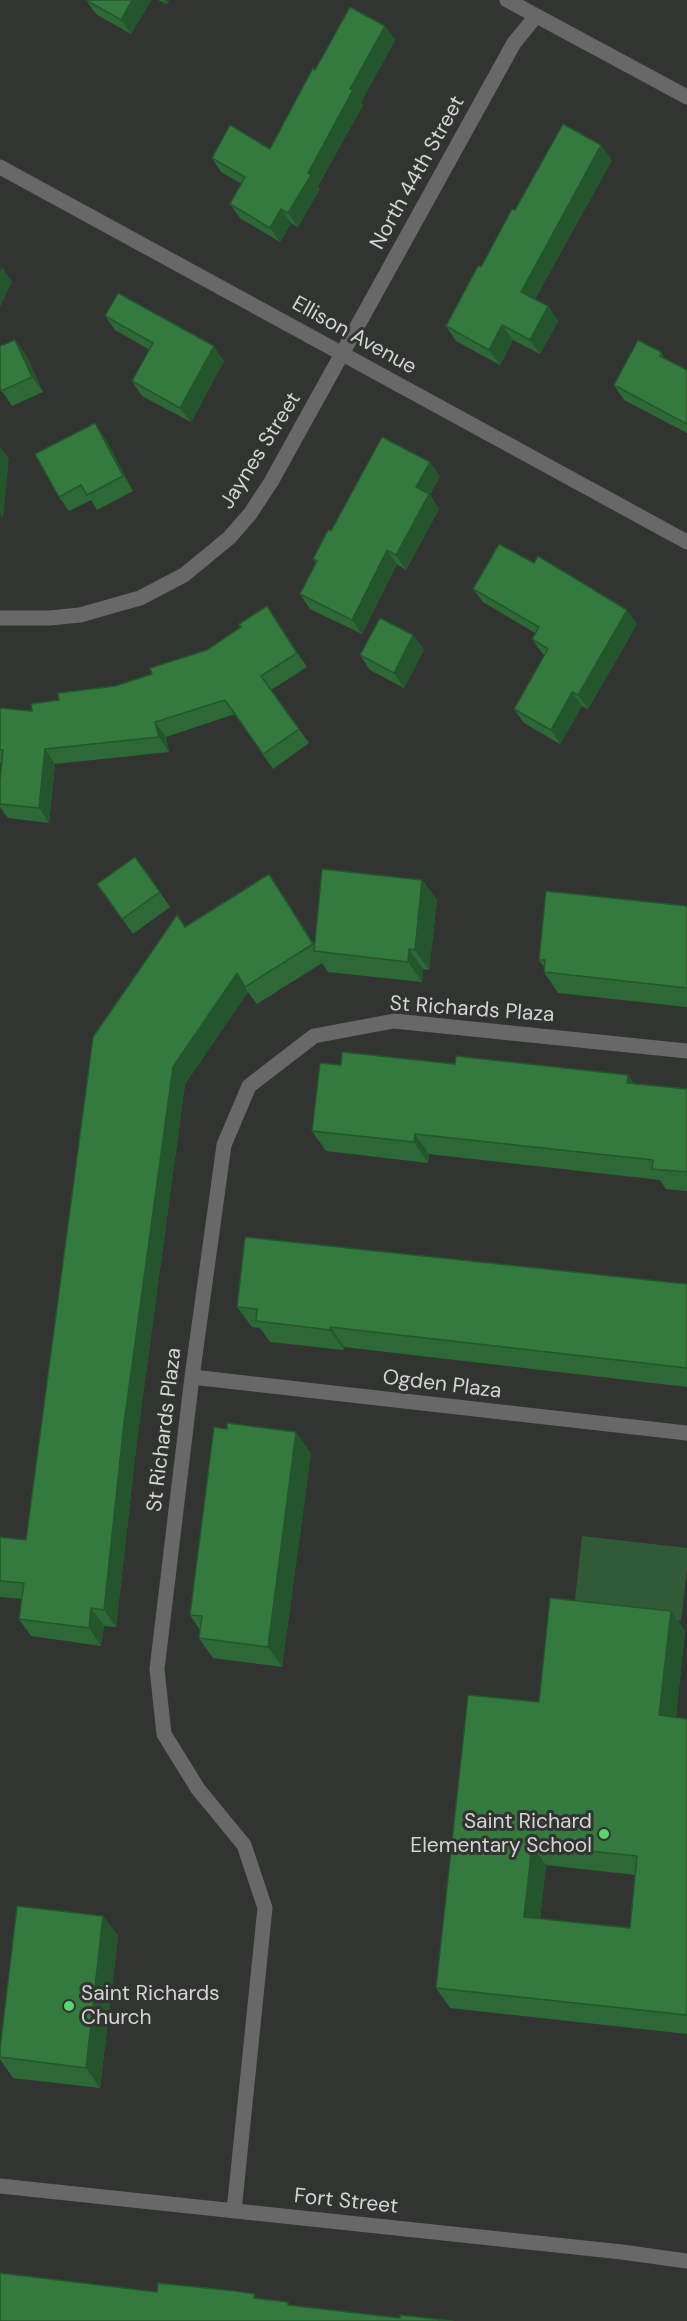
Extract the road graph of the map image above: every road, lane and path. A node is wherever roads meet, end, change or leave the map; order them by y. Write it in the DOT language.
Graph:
graph roads {
  1 [pos="507,0"];
  2 [pos="536,16"];
  3 [pos="687,97"];
  4 [pos="0,167"];
  5 [pos="342,354"];
  6 [pos="687,542"];
  7 [pos="0,618"];
  8 [pos="687,1051"];
  9 [pos="192,1377"];
  10 [pos="687,1433"];
  11 [pos="0,2186"];
  12 [pos="234,2211"];
  13 [pos="687,2261"];
  1 -- 2 [label="street"];
  2 -- 3 [label="street"];
  2 -- 5 [label="street, North 44th Street"];
  4 -- 5 [label="street, Ellison Avenue"];
  5 -- 6 [label="street, Ellison Avenue"];
  5 -- 7 [label="street, Jaynes Street"];
  8 -- 9 [label="street, St Richards Plaza"];
  9 -- 10 [label="street, Ogden Plaza"];
  9 -- 12 [label="street, St Richards Plaza"];
  11 -- 12 [label="street, Fort Street"];
  12 -- 13 [label="street, Fort Street"];
}
